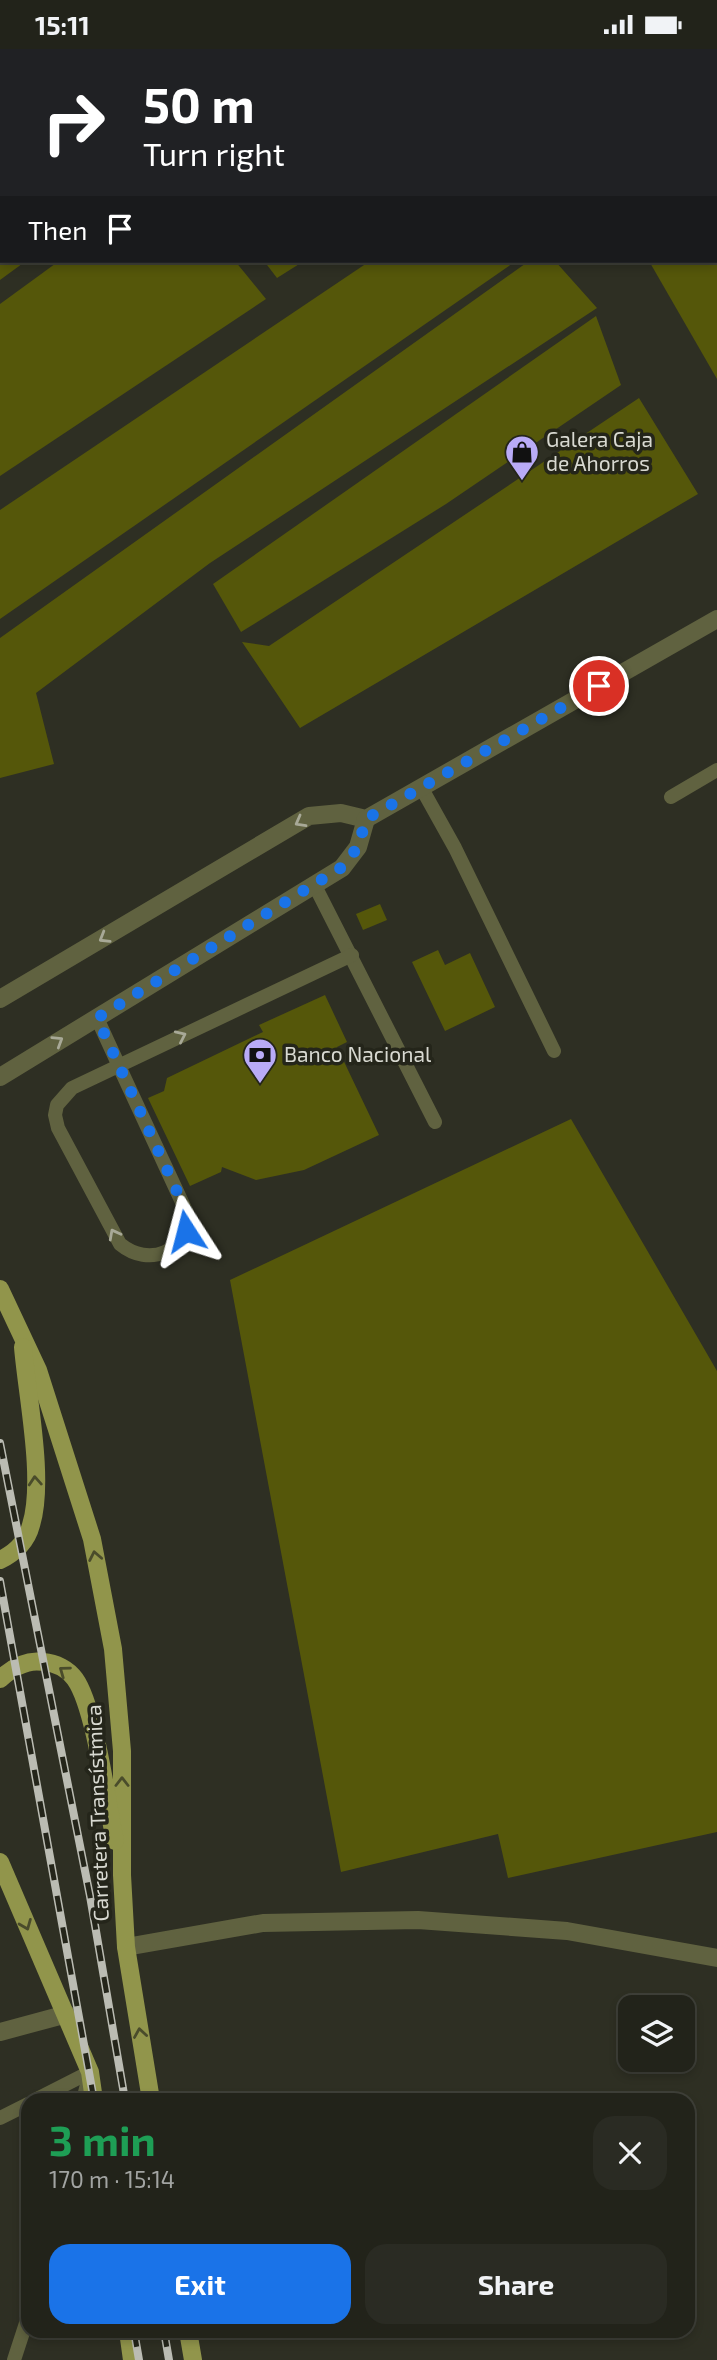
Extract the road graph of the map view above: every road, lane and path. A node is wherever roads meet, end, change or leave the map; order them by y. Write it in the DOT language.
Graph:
graph roads {
  1 [pos="717,619"];
  2 [pos="717,770"];
  3 [pos="421,787"];
  4 [pos="671,797"];
  5 [pos="366,819"];
  6 [pos="314,884"];
  7 [pos="352,955"];
  8 [pos="0,999"];
  9 [pos="97,1018"];
  10 [pos="554,1051"];
  11 [pos="119,1066"];
  12 [pos="0,1077"];
  13 [pos="435,1122"];
  14 [pos="0,1289"];
  15 [pos="21,1329"];
  16 [pos="0,1560"];
  17 [pos="0,1679"];
  18 [pos="0,1862"];
  19 [pos="122,1875"];
  20 [pos="126,1947"];
  21 [pos="717,1958"];
  22 [pos="67,2014"];
  23 [pos="0,2032"];
  24 [pos="90,2072"];
  25 [pos="49,2093"];
  26 [pos="85,2093"];
  27 [pos="93,2093"];
  28 [pos="149,2093"];
  29 [pos="21,2108"];
  30 [pos="0,2118"];
  31 [pos="23,2338"];
  32 [pos="129,2338"];
  33 [pos="189,2338"];
  34 [pos="22,2343"];
  35 [pos="14,2360"];
  36 [pos="24,2360"];
  37 [pos="132,2360"];
  38 [pos="193,2360"];
  1 -- 3 [label="street"];
  2 -- 4 [label="lane"];
  3 -- 5 [label="street"];
  3 -- 10 [label="lane"];
  5 -- 6 [label="street"];
  5 -- 8 [label="street, one-way"];
  6 -- 7 [label="lane"];
  6 -- 9 [label="street"];
  11 -- 7 [label="lane, one-way"];
  7 -- 13 [label="lane"];
  9 -- 11 [label="lane"];
  12 -- 9 [label="street, one-way"];
  11 -- 11 [label="lane, one-way"];
  14 -- 15 [label="main road, Carretera Transístmica"];
  16 -- 15 [label="main road, one-way"];
  19 -- 15 [label="main road, Carretera Transístmica, one-way"];
  19 -- 17 [label="main road, one-way"];
  18 -- 22 [label="main road, one-way"];
  19 -- 20 [label="main road, Carretera Transístmica"];
  20 -- 21 [label="street"];
  28 -- 20 [label="main road, Carretera Transístmica, one-way"];
  22 -- 23 [label="street"];
  22 -- 24 [label="main road"];
  24 -- 25 [label="lane"];
  24 -- 26 [label="lane"];
  24 -- 27 [label="main road"];
  29 -- 30 [label="lane"];
  31 -- 34 [label="lane"];
  32 -- 37 [label="main road"];
  33 -- 38 [label="main road"];
  34 -- 35 [label="lane"];
  34 -- 36 [label="lane"];
}
